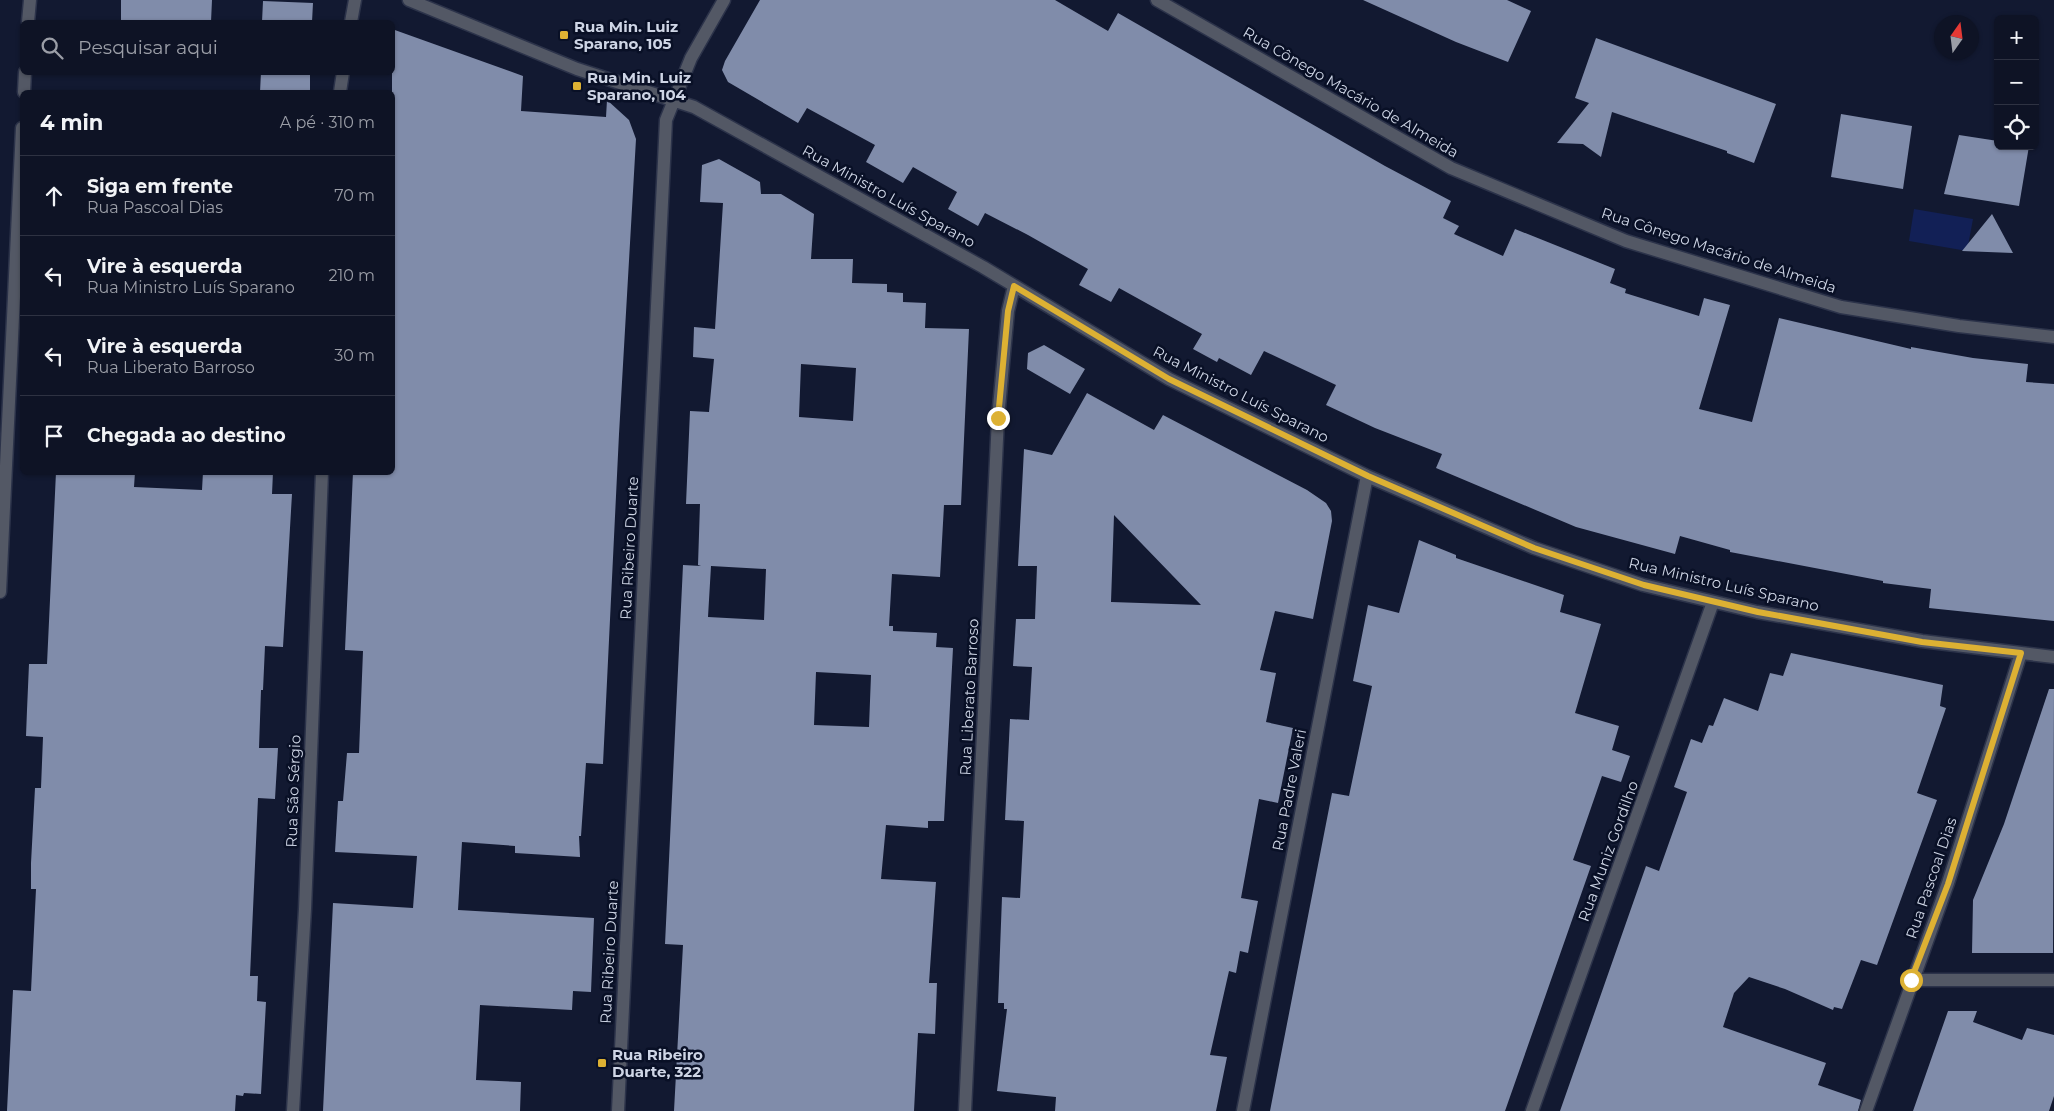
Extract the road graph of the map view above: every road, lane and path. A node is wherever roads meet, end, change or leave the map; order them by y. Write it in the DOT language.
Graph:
graph roads {
  1 [pos="30,0"];
  2 [pos="354,0"];
  3 [pos="409,0"];
  4 [pos="724,0"];
  5 [pos="1157,0"];
  6 [pos="28,20"];
  7 [pos="351,20"];
  8 [pos="25,75"];
  9 [pos="343,75"];
  10 [pos="24,90"];
  11 [pos="340,90"];
  12 [pos="674,101"];
  13 [pos="20,170"];
  14 [pos="1014,286"];
  15 [pos="2054,337"];
  16 [pos="322,475"];
  17 [pos="1368,476"];
  18 [pos="0,592"];
  19 [pos="1713,602"];
  20 [pos="2021,653"];
  21 [pos="2054,657"];
  22 [pos="1911,980"];
  23 [pos="2054,980"];
  24 [pos="293,1111"];
  25 [pos="618,1111"];
  26 [pos="965,1111"];
  27 [pos="1243,1111"];
  28 [pos="1532,1111"];
  29 [pos="1866,1111"];
  1 -- 6 [label="street"];
  2 -- 7 [label="street"];
  3 -- 12 [label="street, Rua Ministro Luís Sparano"];
  4 -- 12 [label="street, Rua Ribeiro Duarte"];
  5 -- 15 [label="street, Rua Cônego Macário de Almeida"];
  8 -- 10 [label="street"];
  9 -- 11 [label="street"];
  12 -- 14 [label="street, Rua Ministro Luís Sparano"];
  12 -- 25 [label="street, Rua Ribeiro Duarte"];
  13 -- 18 [label="street"];
  14 -- 17 [label="street, Rua Ministro Luís Sparano"];
  14 -- 26 [label="street, Rua Liberato Barroso"];
  16 -- 24 [label="street, Rua São Sérgio"];
  17 -- 19 [label="street, Rua Ministro Luís Sparano"];
  17 -- 27 [label="street, Rua Padre Valeri"];
  19 -- 20 [label="street, Rua Ministro Luís Sparano"];
  19 -- 28 [label="street, Rua Muniz Gordilho"];
  20 -- 21 [label="street, Rua Ministro Luís Sparano"];
  20 -- 22 [label="street, Rua Pascoal Dias"];
  22 -- 23 [label="street"];
  22 -- 29 [label="street, Rua Pascoal Dias"];
}
